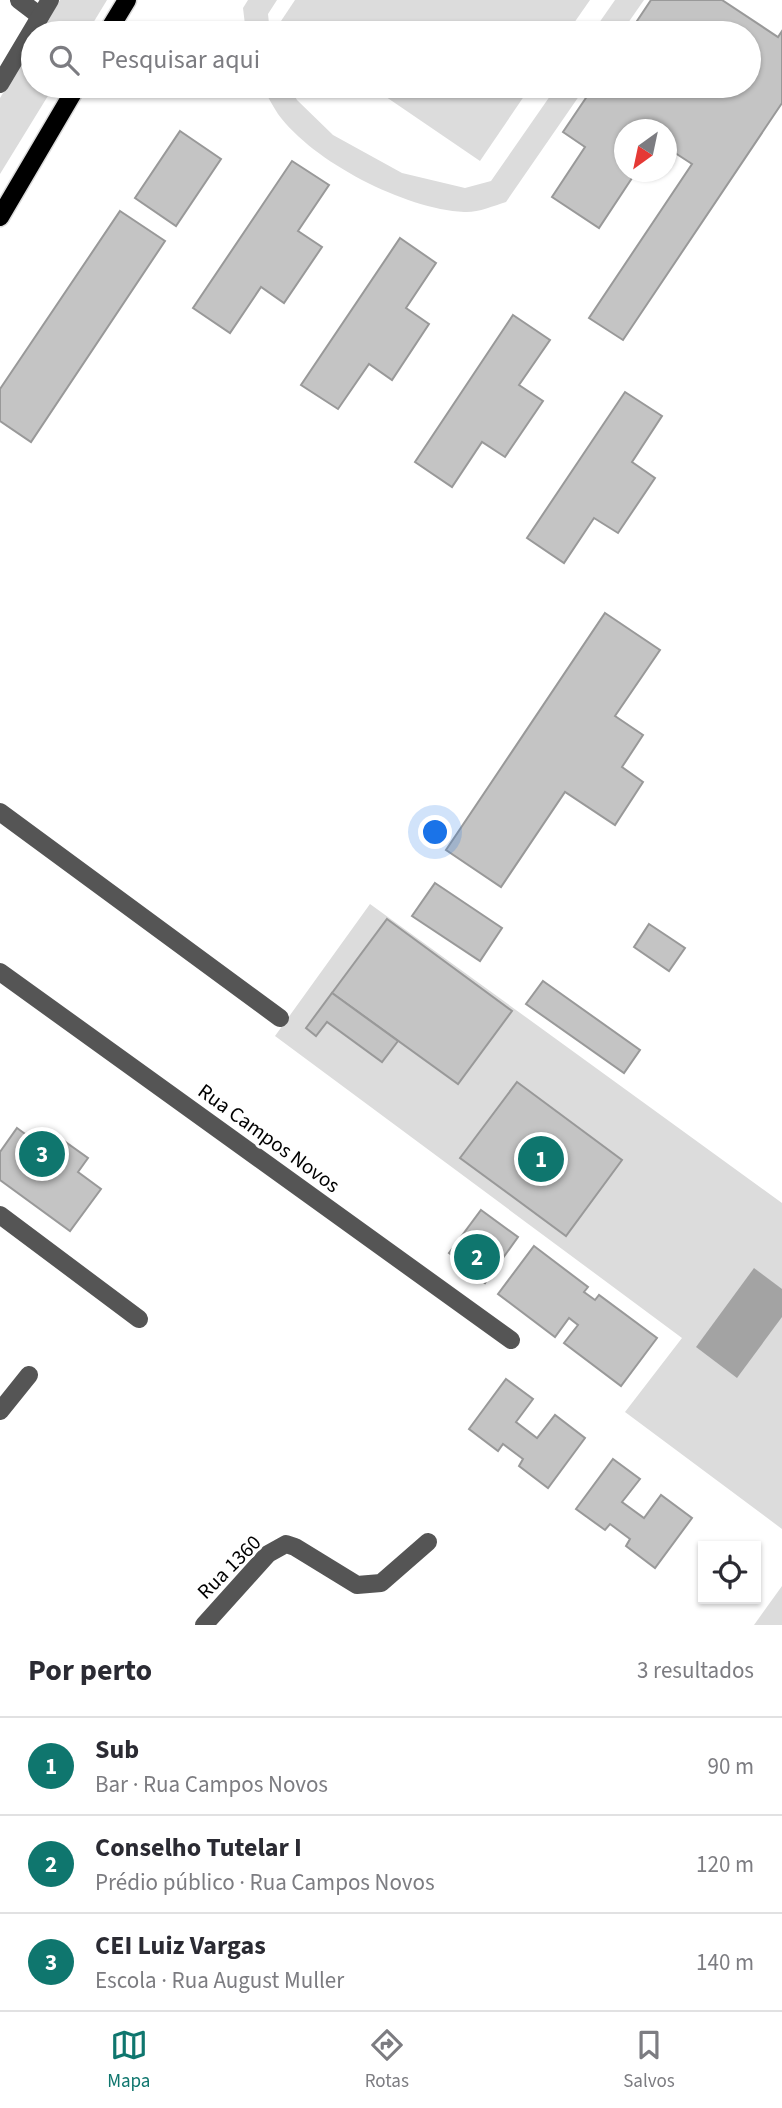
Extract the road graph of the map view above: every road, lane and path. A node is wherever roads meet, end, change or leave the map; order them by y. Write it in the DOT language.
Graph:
graph roads {
  1 [pos="19,0"];
  2 [pos="50,0"];
  3 [pos="127,0"];
  4 [pos="40,16"];
  5 [pos="37,21"];
  6 [pos="114,21"];
  7 [pos="21,48"];
  8 [pos="0,84"];
  9 [pos="70,98"];
  10 [pos="0,217"];
  11 [pos="0,811"];
  12 [pos="0,972"];
  13 [pos="280,1018"];
  14 [pos="0,1214"];
  15 [pos="139,1319"];
  16 [pos="511,1340"];
  17 [pos="29,1375"];
  18 [pos="0,1411"];
  19 [pos="428,1542"];
  20 [pos="204,1625"];
  1 -- 4 [label="street"];
  2 -- 4 [label="street"];
  3 -- 6 [label="main road"];
  4 -- 5 [label="street"];
  7 -- 8 [label="street"];
  9 -- 10 [label="main road"];
  11 -- 13 [label="street"];
  12 -- 16 [label="street, Rua Campos Novos"];
  14 -- 15 [label="street"];
  17 -- 18 [label="street"];
  19 -- 20 [label="street, Rua 1360"];
}
